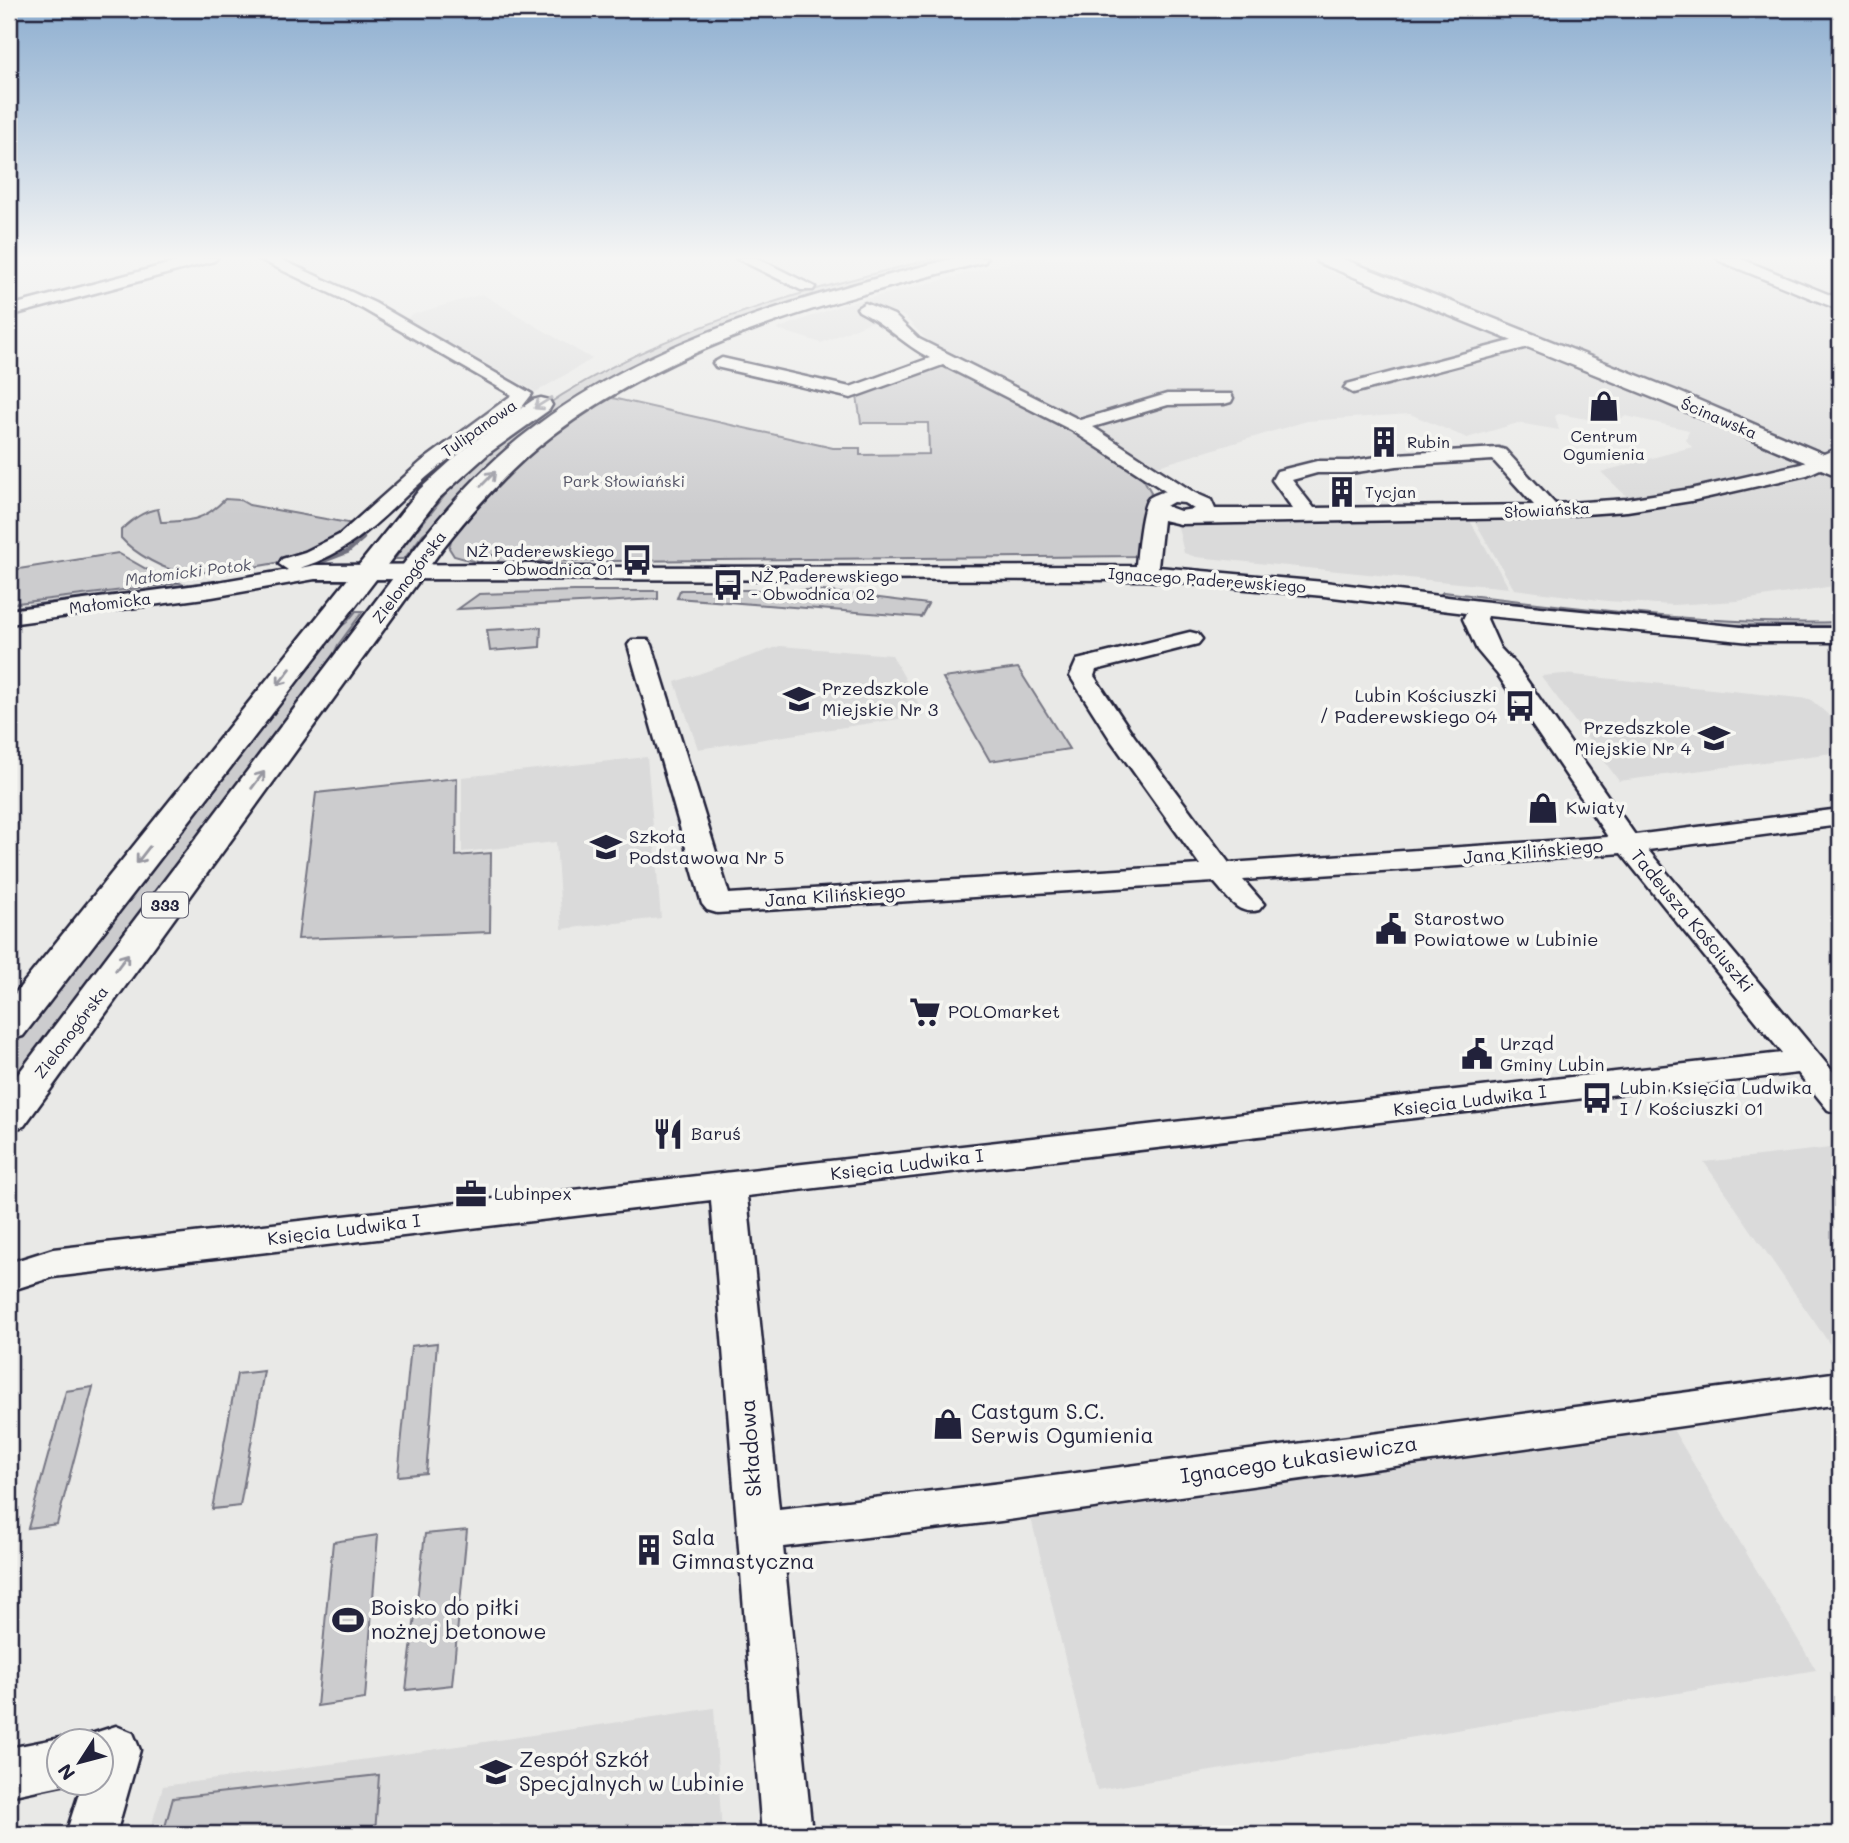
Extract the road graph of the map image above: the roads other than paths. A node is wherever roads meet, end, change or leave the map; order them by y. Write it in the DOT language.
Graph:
graph roads {
  1 [pos="436,344"];
  2 [pos="655,344"];
  3 [pos="699,344"];
  4 [pos="915,344"];
  5 [pos="1519,344"];
  6 [pos="1538,344"];
  7 [pos="944,359"];
  8 [pos="722,363"];
  9 [pos="1353,388"];
  10 [pos="1224,398"];
  11 [pos="1078,426"];
  12 [pos="1129,460"];
  13 [pos="1834,461"];
  14 [pos="1157,505"];
  15 [pos="1193,508"];
  16 [pos="1550,511"];
  17 [pos="1308,514"];
  18 [pos="406,522"];
  19 [pos="1150,536"];
  20 [pos="433,543"];
  21 [pos="475,571"];
  22 [pos="1146,572"];
  23 [pos="303,573"];
  24 [pos="572,573"];
  25 [pos="362,577"];
  26 [pos="409,577"];
  27 [pos="197,588"];
  28 [pos="1442,603"];
  29 [pos="9,617"];
  30 [pos="1486,623"];
  31 [pos="1840,635"];
  32 [pos="1190,639"];
  33 [pos="640,645"];
  34 [pos="1840,817"];
  35 [pos="1628,844"];
  36 [pos="1224,873"];
  37 [pos="1248,904"];
  38 [pos="9,1027"];
  39 [pos="1807,1061"];
  40 [pos="1840,1102"];
  41 [pos="9,1116"];
  42 [pos="728,1186"];
  43 [pos="9,1277"];
  44 [pos="1840,1388"];
  45 [pos="758,1531"];
  46 [pos="46,1765"];
  47 [pos="9,1772"];
  48 [pos="102,1798"];
  49 [pos="91,1834"];
  50 [pos="787,1834"];
  1 -- 27 [label="street, Tulipanowa"];
  2 -- 18 [label="main road, Zielonogórska / 333, one-way"];
  20 -- 3 [label="main road, Zielonogórska / 333, one-way"];
  4 -- 7 [label="street"];
  5 -- 9 [label="street"];
  6 -- 13 [label="main road, Ścinawska"];
  7 -- 8 [label="street"];
  7 -- 11 [label="street"];
  10 -- 11 [label="street"];
  11 -- 12 [label="street"];
  12 -- 14 [label="street"];
  12 -- 15 [label="street"];
  13 -- 16 [label="street, Słowiańska"];
  14 -- 15 [label="street, Słowiańska"];
  14 -- 19 [label="street"];
  15 -- 17 [label="street, Słowiańska"];
  15 -- 19 [label="street"];
  16 -- 17 [label="street, Słowiańska"];
  16 -- 17 [label="street"];
  18 -- 23 [label="street"];
  18 -- 25 [label="main road, Zielonogórska / 333"];
  19 -- 22 [label="street"];
  20 -- 21 [label="street"];
  20 -- 26 [label="main road, Zielonogórska / 333"];
  21 -- 24 [label="street"];
  21 -- 26 [label="street"];
  22 -- 24 [label="street, Ignacego Paderewskiego"];
  22 -- 28 [label="street, Ignacego Paderewskiego"];
  23 -- 25 [label="street, Małomicka"];
  23 -- 27 [label="street, Małomicka"];
  24 -- 26 [label="street"];
  25 -- 26 [label="street"];
  25 -- 27 [label="street, Małomicka"];
  25 -- 38 [label="main road, Zielonogórska / 333, one-way"];
  41 -- 26 [label="main road, Zielonogórska / 333, one-way"];
  27 -- 29 [label="street, Małomicka"];
  28 -- 30 [label="street, Tadeusza Kościuszki"];
  30 -- 31 [label="street"];
  30 -- 35 [label="street, Tadeusza Kościuszki"];
  32 -- 36 [label="street"];
  33 -- 36 [label="street, Jana Kilińskiego"];
  34 -- 35 [label="street, Jana Kilińskiego"];
  35 -- 36 [label="street, Jana Kilińskiego"];
  35 -- 39 [label="street, Tadeusza Kościuszki"];
  36 -- 37 [label="street"];
  39 -- 40 [label="street, Tadeusza Kościuszki"];
  39 -- 42 [label="street, Księcia Ludwika I"];
  42 -- 43 [label="street, Księcia Ludwika I"];
  42 -- 45 [label="street, Składowa"];
  44 -- 45 [label="street, Ignacego Łukasiewicza"];
  45 -- 50 [label="street, Składowa"];
  46 -- 47 [label="street"];
  48 -- 49 [label="street"];
}
